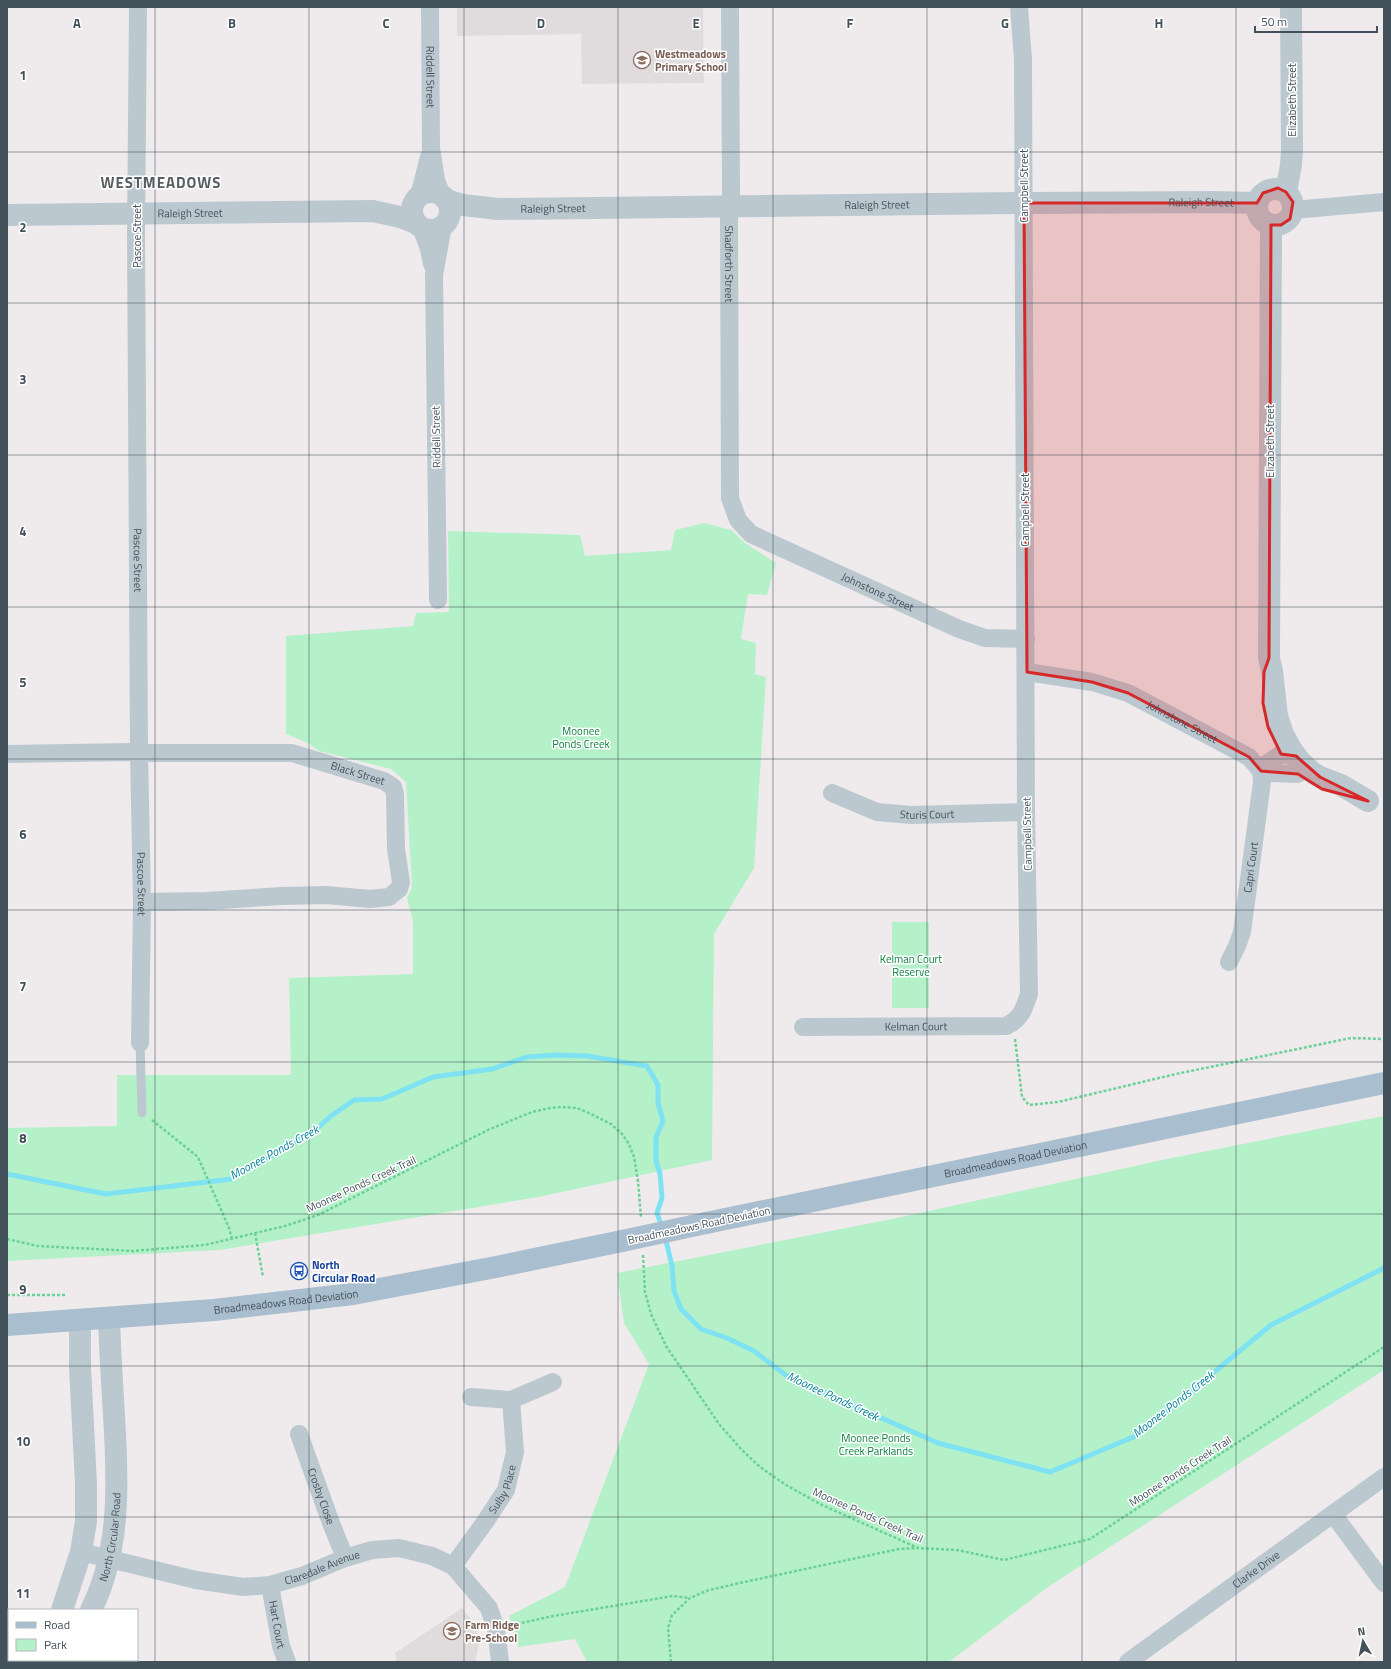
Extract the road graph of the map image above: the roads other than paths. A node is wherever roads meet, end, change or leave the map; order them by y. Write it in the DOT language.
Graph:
graph roads {
  1 [pos="138,7"];
  2 [pos="430,7"];
  3 [pos="730,7"];
  4 [pos="1019,7"];
  5 [pos="1291,7"];
  6 [pos="431,148"];
  7 [pos="417,198"];
  8 [pos="444,198"];
  9 [pos="1290,201"];
  10 [pos="1384,202"];
  11 [pos="1024,203"];
  12 [pos="1257,203"];
  13 [pos="730,205"];
  14 [pos="498,209"];
  15 [pos="373,211"];
  16 [pos="136,214"];
  17 [pos="7,215"];
  18 [pos="418,225"];
  19 [pos="444,225"];
  20 [pos="1271,225"];
  21 [pos="434,275"];
  22 [pos="738,520"];
  23 [pos="438,600"];
  24 [pos="1026,639"];
  25 [pos="1027,672"];
  26 [pos="139,753"];
  27 [pos="7,754"];
  28 [pos="1292,761"];
  29 [pos="1260,771"];
  30 [pos="832,793"];
  31 [pos="1376,804"];
  32 [pos="1026,812"];
  33 [pos="142,902"];
  34 [pos="1229,962"];
  35 [pos="1024,1012"];
  36 [pos="803,1027"];
  37 [pos="140,1043"];
  38 [pos="1384,1083"];
  39 [pos="142,1113"];
  40 [pos="109,1318"];
  41 [pos="80,1320"];
  42 [pos="7,1325"];
  43 [pos="553,1382"];
  44 [pos="471,1397"];
  45 [pos="511,1400"];
  46 [pos="299,1434"];
  47 [pos="115,1440"];
  48 [pos="84,1444"];
  49 [pos="1384,1477"];
  50 [pos="1333,1514"];
  51 [pos="81,1552"];
  52 [pos="345,1558"];
  53 [pos="109,1560"];
  54 [pos="453,1566"];
  55 [pos="1384,1583"];
  56 [pos="270,1585"];
  57 [pos="62,1609"];
  58 [pos="92,1609"];
  59 [pos="288,1662"];
  60 [pos="500,1662"];
  61 [pos="1128,1662"];
  1 -- 16 [label="street, Pascoe Street"];
  2 -- 6 [label="street, Riddell Street"];
  3 -- 13 [label="street, Shadforth Street"];
  4 -- 11 [label="street, Campbell Street"];
  5 -- 9 [label="street, Elizabeth Street"];
  6 -- 7 [label="street, Riddell Street"];
  6 -- 8 [label="street, Riddell Street"];
  7 -- 8 [label="street"];
  7 -- 15 [label="street, Raleigh Street"];
  7 -- 18 [label="street"];
  8 -- 14 [label="street, Raleigh Street"];
  8 -- 19 [label="street"];
  9 -- 10 [label="street"];
  9 -- 12 [label="street"];
  9 -- 20 [label="street"];
  11 -- 12 [label="street, Raleigh Street"];
  11 -- 13 [label="street, Raleigh Street"];
  11 -- 24 [label="street, Campbell Street"];
  12 -- 20 [label="street"];
  13 -- 14 [label="street, Raleigh Street"];
  13 -- 22 [label="street, Shadforth Street"];
  14 -- 19 [label="street, Raleigh Street"];
  15 -- 16 [label="street, Raleigh Street"];
  15 -- 18 [label="street, Raleigh Street"];
  16 -- 17 [label="street, Raleigh Street"];
  16 -- 26 [label="street, Pascoe Street"];
  18 -- 19 [label="street"];
  18 -- 21 [label="street, Riddell Street"];
  19 -- 21 [label="street, Riddell Street"];
  20 -- 28 [label="street, Elizabeth Street"];
  21 -- 23 [label="street, Riddell Street"];
  22 -- 24 [label="street, Johnstone Street"];
  24 -- 25 [label="street, Campbell Street"];
  25 -- 29 [label="street, Johnstone Street"];
  25 -- 32 [label="street, Campbell Street"];
  26 -- 27 [label="street, Black Street"];
  26 -- 33 [label="street, Pascoe Street"];
  26 -- 33 [label="street, Black Street"];
  28 -- 29 [label="street"];
  28 -- 29 [label="street"];
  28 -- 31 [label="street"];
  29 -- 34 [label="street, Capri Court"];
  30 -- 32 [label="street, Sturis Court"];
  32 -- 35 [label="street, Campbell Street"];
  33 -- 37 [label="street, Pascoe Street"];
  35 -- 36 [label="street, Kelman Court"];
  37 -- 39 [label="lane, Pascoe Street"];
  38 -- 40 [label="main road, Broadmeadows Road Deviation, bridge"];
  40 -- 41 [label="main road, Broadmeadows Road Deviation"];
  40 -- 47 [label="street, North Circular Road"];
  41 -- 42 [label="main road, Broadmeadows Road Deviation"];
  41 -- 48 [label="street"];
  43 -- 45 [label="street"];
  44 -- 45 [label="street"];
  45 -- 54 [label="street, Sulby Place"];
  46 -- 52 [label="street, Crosby Close"];
  47 -- 48 [label="street"];
  47 -- 53 [label="street, North Circular Road"];
  48 -- 51 [label="street"];
  49 -- 50 [label="street, Clarke Drive"];
  50 -- 55 [label="street"];
  50 -- 61 [label="street, Clarke Drive"];
  51 -- 53 [label="street, Claredale Avenue"];
  51 -- 57 [label="street"];
  52 -- 54 [label="street, Claredale Avenue"];
  52 -- 56 [label="street, Claredale Avenue"];
  53 -- 56 [label="street, Claredale Avenue"];
  53 -- 58 [label="street, North Circular Road"];
  54 -- 60 [label="street, Claredale Avenue"];
  56 -- 59 [label="street, Hart Court"];
}
